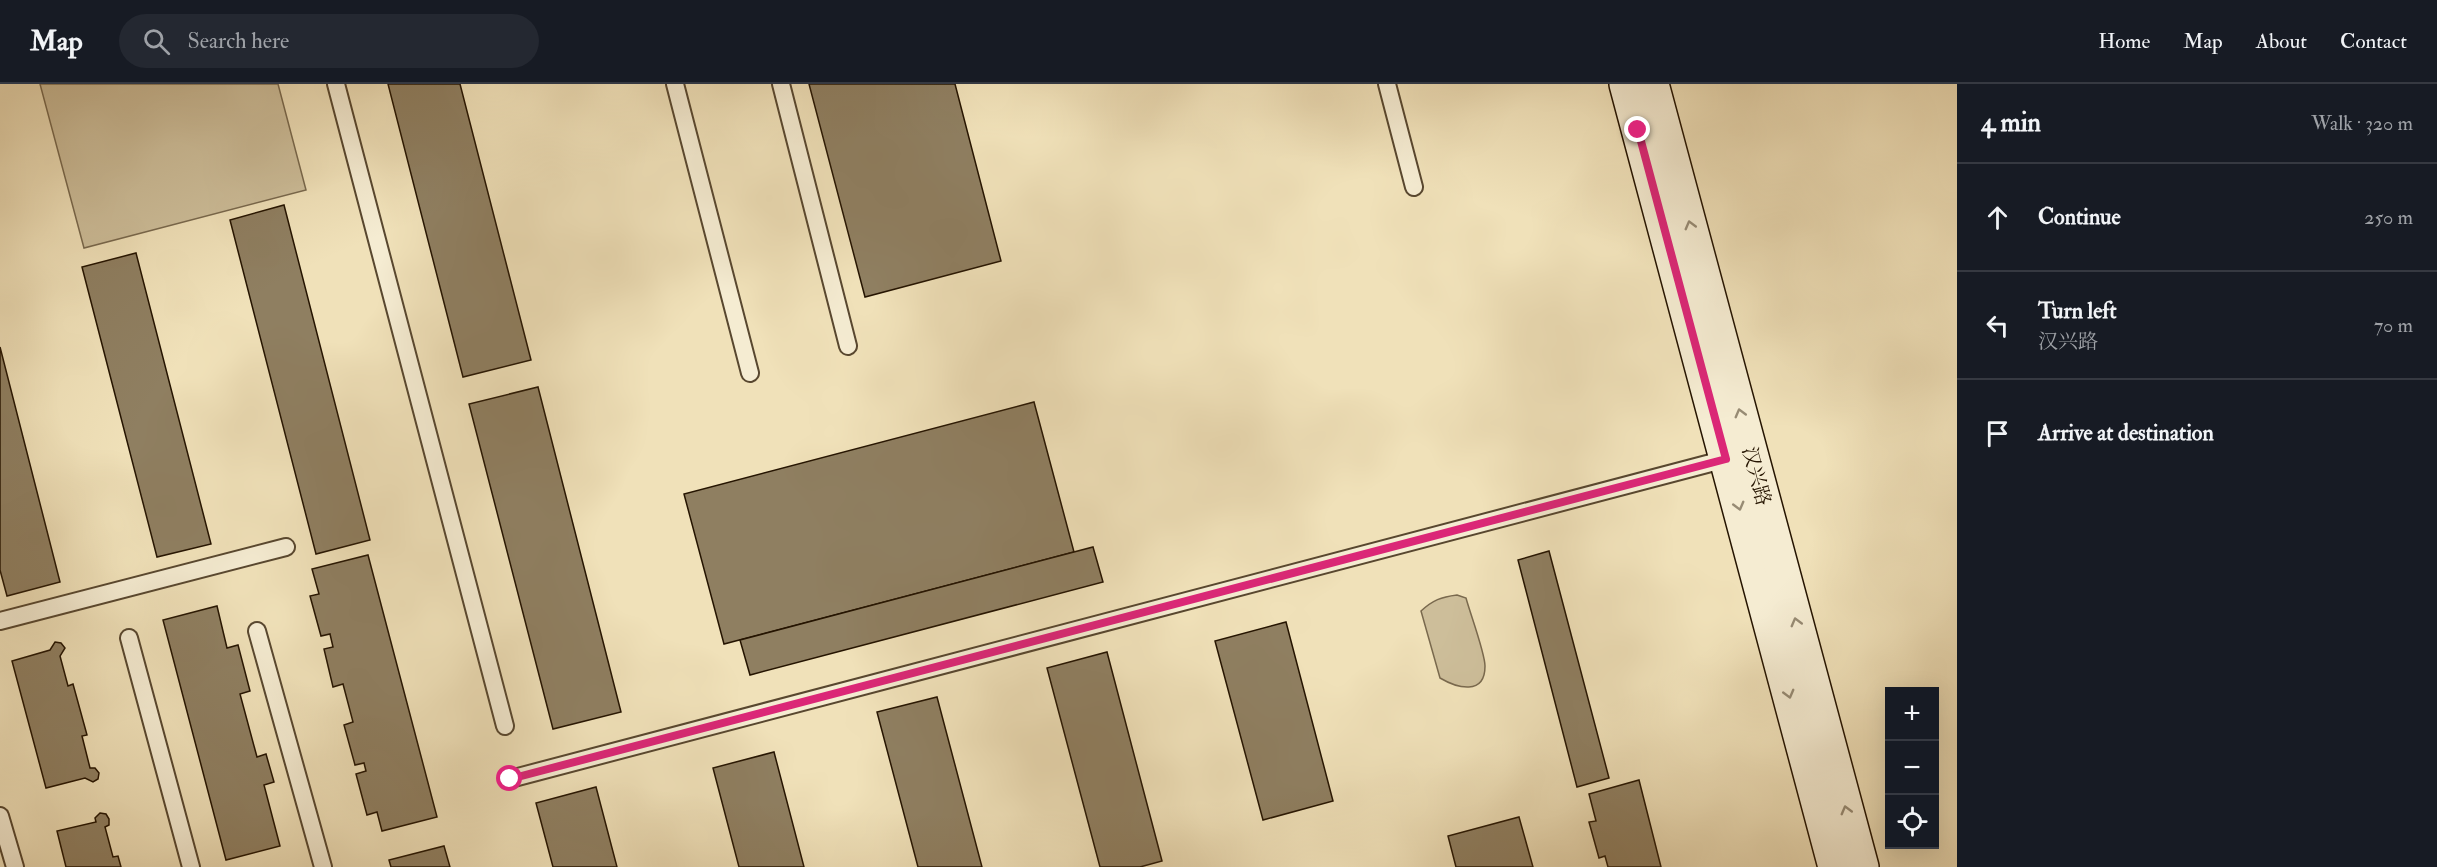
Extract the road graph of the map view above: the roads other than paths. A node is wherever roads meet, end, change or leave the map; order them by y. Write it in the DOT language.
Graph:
graph roads {
  1 [pos="336,84"];
  2 [pos="675,84"];
  3 [pos="781,84"];
  4 [pos="1387,84"];
  5 [pos="1626,84"];
  6 [pos="1652,84"];
  7 [pos="1414,188"];
  8 [pos="848,346"];
  9 [pos="750,372"];
  10 [pos="1726,459"];
  11 [pos="286,547"];
  12 [pos="0,621"];
  13 [pos="257,631"];
  14 [pos="129,638"];
  15 [pos="505,726"];
  16 [pos="510,779"];
  17 [pos="0,816"];
  18 [pos="15,867"];
  19 [pos="191,867"];
  20 [pos="323,867"];
  21 [pos="1835,867"];
  22 [pos="1862,867"];
  1 -- 15 [label="lane"];
  2 -- 9 [label="lane"];
  3 -- 8 [label="lane"];
  4 -- 7 [label="lane"];
  5 -- 10 [label="street, 汉兴路"];
  22 -- 6 [label="street, 汉兴路, one-way"];
  10 -- 16 [label="lane"];
  10 -- 21 [label="street, 汉兴路, one-way"];
  11 -- 12 [label="lane"];
  13 -- 20 [label="lane"];
  14 -- 19 [label="lane"];
  17 -- 18 [label="lane"];
}
